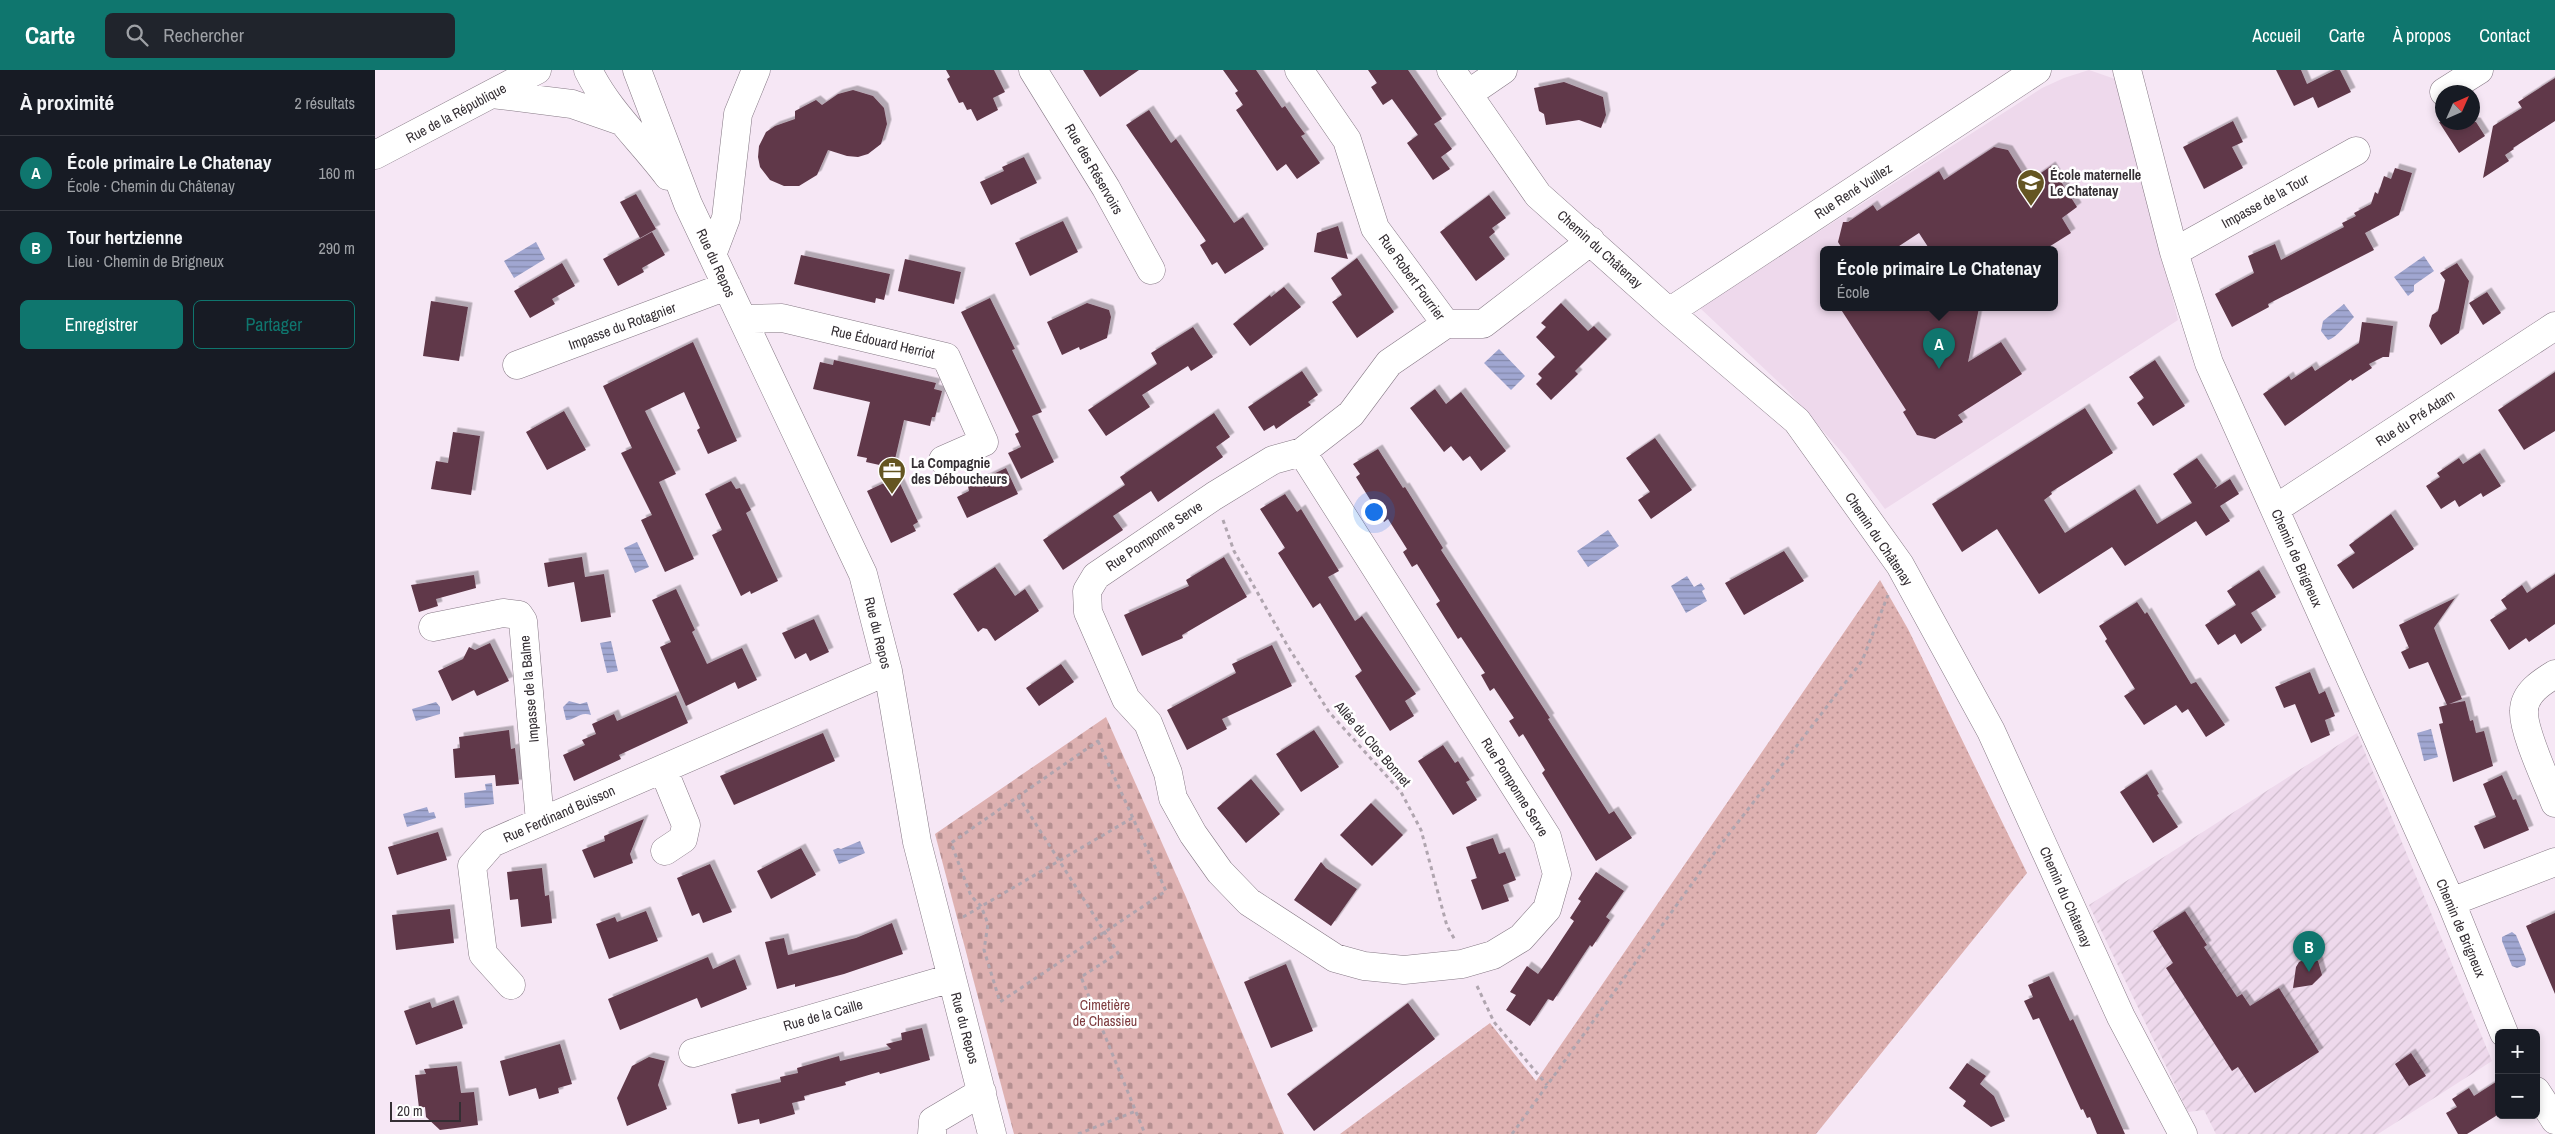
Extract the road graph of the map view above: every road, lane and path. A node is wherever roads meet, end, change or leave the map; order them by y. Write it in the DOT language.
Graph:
graph roads {
  1 [pos="537,70"];
  2 [pos="588,70"];
  3 [pos="637,70"];
  4 [pos="756,70"];
  5 [pos="1033,70"];
  6 [pos="1299,70"];
  7 [pos="1451,70"];
  8 [pos="1503,70"];
  9 [pos="2037,70"];
  10 [pos="2127,70"];
  11 [pos="2479,70"];
  12 [pos="2456,85"];
  13 [pos="492,94"];
  14 [pos="1468,94"];
  15 [pos="621,122"];
  16 [pos="2356,151"];
  17 [pos="375,155"];
  18 [pos="688,204"];
  19 [pos="1591,241"];
  20 [pos="2174,252"];
  21 [pos="712,255"];
  22 [pos="1151,270"];
  23 [pos="727,286"];
  24 [pos="1669,312"];
  25 [pos="743,319"];
  26 [pos="1447,324"];
  27 [pos="2555,326"];
  28 [pos="517,365"];
  29 [pos="1303,452"];
  30 [pos="943,460"];
  31 [pos="1214,496"];
  32 [pos="2275,509"];
  33 [pos="1899,565"];
  34 [pos="433,627"];
  35 [pos="888,671"];
  36 [pos="2555,674"];
  37 [pos="663,769"];
  38 [pos="1018,796"];
  39 [pos="2555,803"];
  40 [pos="1133,817"];
  41 [pos="540,822"];
  42 [pos="665,851"];
  43 [pos="1059,860"];
  44 [pos="2555,862"];
  45 [pos="2451,902"];
  46 [pos="981,906"];
  47 [pos="938,924"];
  48 [pos="1103,933"];
  49 [pos="1467,963"];
  50 [pos="952,978"];
  51 [pos="511,985"];
  52 [pos="2502,1029"];
  53 [pos="693,1053"];
  54 [pos="1547,1085"];
  55 [pos="982,1092"];
  56 [pos="2540,1097"];
  57 [pos="1136,1111"];
  58 [pos="2555,1120"];
  59 [pos="932,1134"];
  60 [pos="992,1134"];
  61 [pos="1078,1134"];
  62 [pos="1145,1134"];
  63 [pos="1512,1134"];
  64 [pos="2183,1134"];
  1 -- 13 [label="street, Rue de la République"];
  2 -- 15 [label="street, Rue du Repos"];
  3 -- 18 [label="street, Rue du Repos"];
  4 -- 21 [label="street"];
  5 -- 22 [label="street, Rue des Réservoirs"];
  6 -- 26 [label="street, Rue Robert Fourrier"];
  7 -- 14 [label="street, Chemin du Châtenay"];
  8 -- 14 [label="street"];
  9 -- 24 [label="street, Rue René Vuillez"];
  10 -- 20 [label="street, Chemin de Brigneux"];
  11 -- 12 [label="street"];
  13 -- 15 [label="street, Rue du Repos"];
  13 -- 17 [label="street, Rue de la République"];
  14 -- 19 [label="street, Chemin du Châtenay"];
  15 -- 18 [label="street, Rue du Repos"];
  16 -- 20 [label="street, Impasse de la Tour"];
  18 -- 21 [label="street, Rue du Repos"];
  19 -- 24 [label="street, Chemin du Châtenay"];
  19 -- 26 [label="street"];
  20 -- 32 [label="street, Chemin de Brigneux"];
  21 -- 23 [label="street, Rue du Repos"];
  23 -- 25 [label="street, Rue du Repos"];
  23 -- 28 [label="street, Impasse du Rotagnier"];
  24 -- 33 [label="street, Chemin du Châtenay"];
  25 -- 30 [label="street, Rue Édouard Herriot"];
  25 -- 35 [label="street, Rue du Repos"];
  26 -- 29 [label="street, Rue Pomponne Serve"];
  27 -- 32 [label="street, Rue du Pré Adam"];
  29 -- 31 [label="street, Rue Pomponne Serve"];
  29 -- 49 [label="street, Rue Pomponne Serve"];
  31 -- 49 [label="path, Allée du Clos Bonnet"];
  31 -- 49 [label="street, Rue Pomponne Serve"];
  32 -- 45 [label="street, Chemin de Brigneux"];
  33 -- 54 [label="path"];
  33 -- 64 [label="street, Chemin du Châtenay"];
  34 -- 41 [label="street, Impasse de la Balme"];
  35 -- 37 [label="street, Rue Ferdinand Buisson"];
  35 -- 47 [label="street, Rue du Repos"];
  36 -- 39 [label="street"];
  37 -- 41 [label="street, Rue Ferdinand Buisson"];
  37 -- 42 [label="street"];
  38 -- 40 [label="path"];
  38 -- 43 [label="path"];
  38 -- 46 [label="path"];
  40 -- 43 [label="path"];
  40 -- 48 [label="path"];
  41 -- 51 [label="street, Rue Ferdinand Buisson"];
  43 -- 46 [label="path"];
  43 -- 48 [label="path"];
  44 -- 45 [label="street"];
  45 -- 52 [label="street, Chemin de Brigneux"];
  46 -- 47 [label="path"];
  46 -- 48 [label="path"];
  47 -- 50 [label="street, Rue du Repos"];
  48 -- 57 [label="path"];
  49 -- 54 [label="path, Allée du Clos Bonnet"];
  50 -- 53 [label="street, Rue de la Caille"];
  50 -- 55 [label="street, Rue du Repos"];
  54 -- 63 [label="path"];
  55 -- 59 [label="street"];
  55 -- 60 [label="street, Rue du Repos"];
  56 -- 58 [label="street"];
  57 -- 61 [label="path"];
  57 -- 62 [label="path"];
}
